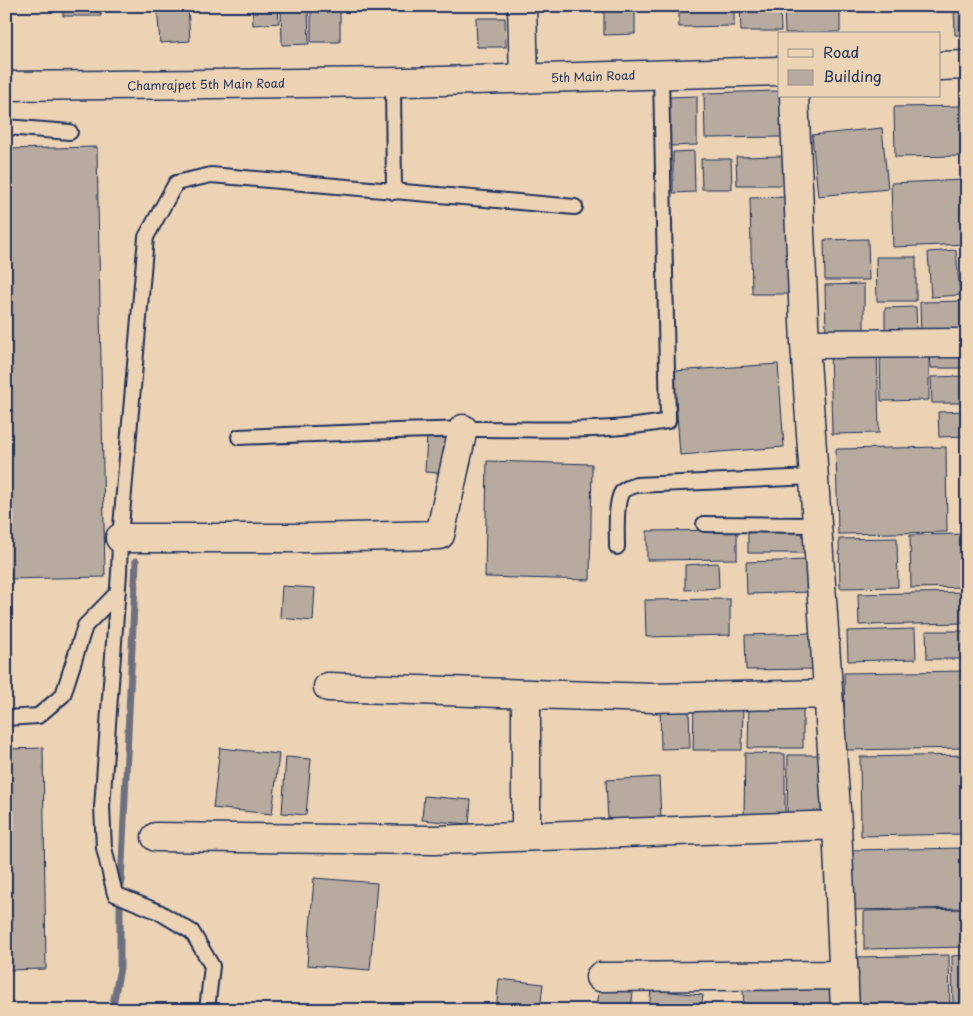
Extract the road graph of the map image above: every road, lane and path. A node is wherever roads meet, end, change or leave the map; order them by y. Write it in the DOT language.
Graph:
graph roads {
  1 [pos="522,6"];
  2 [pos="967,65"];
  3 [pos="940,66"];
  4 [pos="778,71"];
  5 [pos="661,74"];
  6 [pos="524,78"];
  7 [pos="400,82"];
  8 [pos="6,86"];
  9 [pos="794,98"];
  10 [pos="6,127"];
  11 [pos="70,132"];
  12 [pos="394,192"];
  13 [pos="575,207"];
  14 [pos="967,343"];
  15 [pos="805,344"];
  16 [pos="463,430"];
  17 [pos="239,437"];
  18 [pos="814,477"];
  19 [pos="704,524"];
  20 [pos="817,525"];
  21 [pos="120,538"];
  22 [pos="617,547"];
  23 [pos="118,592"];
  24 [pos="328,687"];
  25 [pos="526,694"];
  26 [pos="828,694"];
  27 [pos="6,718"];
  28 [pos="837,825"];
  29 [pos="526,836"];
  30 [pos="156,837"];
  31 [pos="844,975"];
  32 [pos="600,977"];
  33 [pos="208,1010"];
  34 [pos="845,1010"];
  1 -- 6 [label="street"];
  2 -- 3 [label="street"];
  4 -- 5 [label="street, 5th Main Road"];
  5 -- 6 [label="street, 5th Main Road"];
  5 -- 16 [label="lane"];
  6 -- 7 [label="street, 5th Main Road"];
  7 -- 8 [label="street, Chamrajpet 5th Main Road"];
  7 -- 12 [label="lane"];
  9 -- 15 [label="street"];
  10 -- 11 [label="lane"];
  12 -- 13 [label="lane"];
  12 -- 21 [label="lane"];
  14 -- 15 [label="street"];
  15 -- 18 [label="street"];
  16 -- 17 [label="lane"];
  16 -- 21 [label="street"];
  18 -- 20 [label="street"];
  18 -- 22 [label="lane"];
  19 -- 20 [label="lane"];
  20 -- 26 [label="street"];
  21 -- 23 [label="lane"];
  23 -- 27 [label="lane"];
  23 -- 33 [label="lane"];
  24 -- 25 [label="street"];
  25 -- 26 [label="street"];
  25 -- 29 [label="street"];
  26 -- 28 [label="street"];
  28 -- 29 [label="street"];
  28 -- 31 [label="street"];
  29 -- 30 [label="street"];
  31 -- 32 [label="street"];
  31 -- 34 [label="street"];
}
